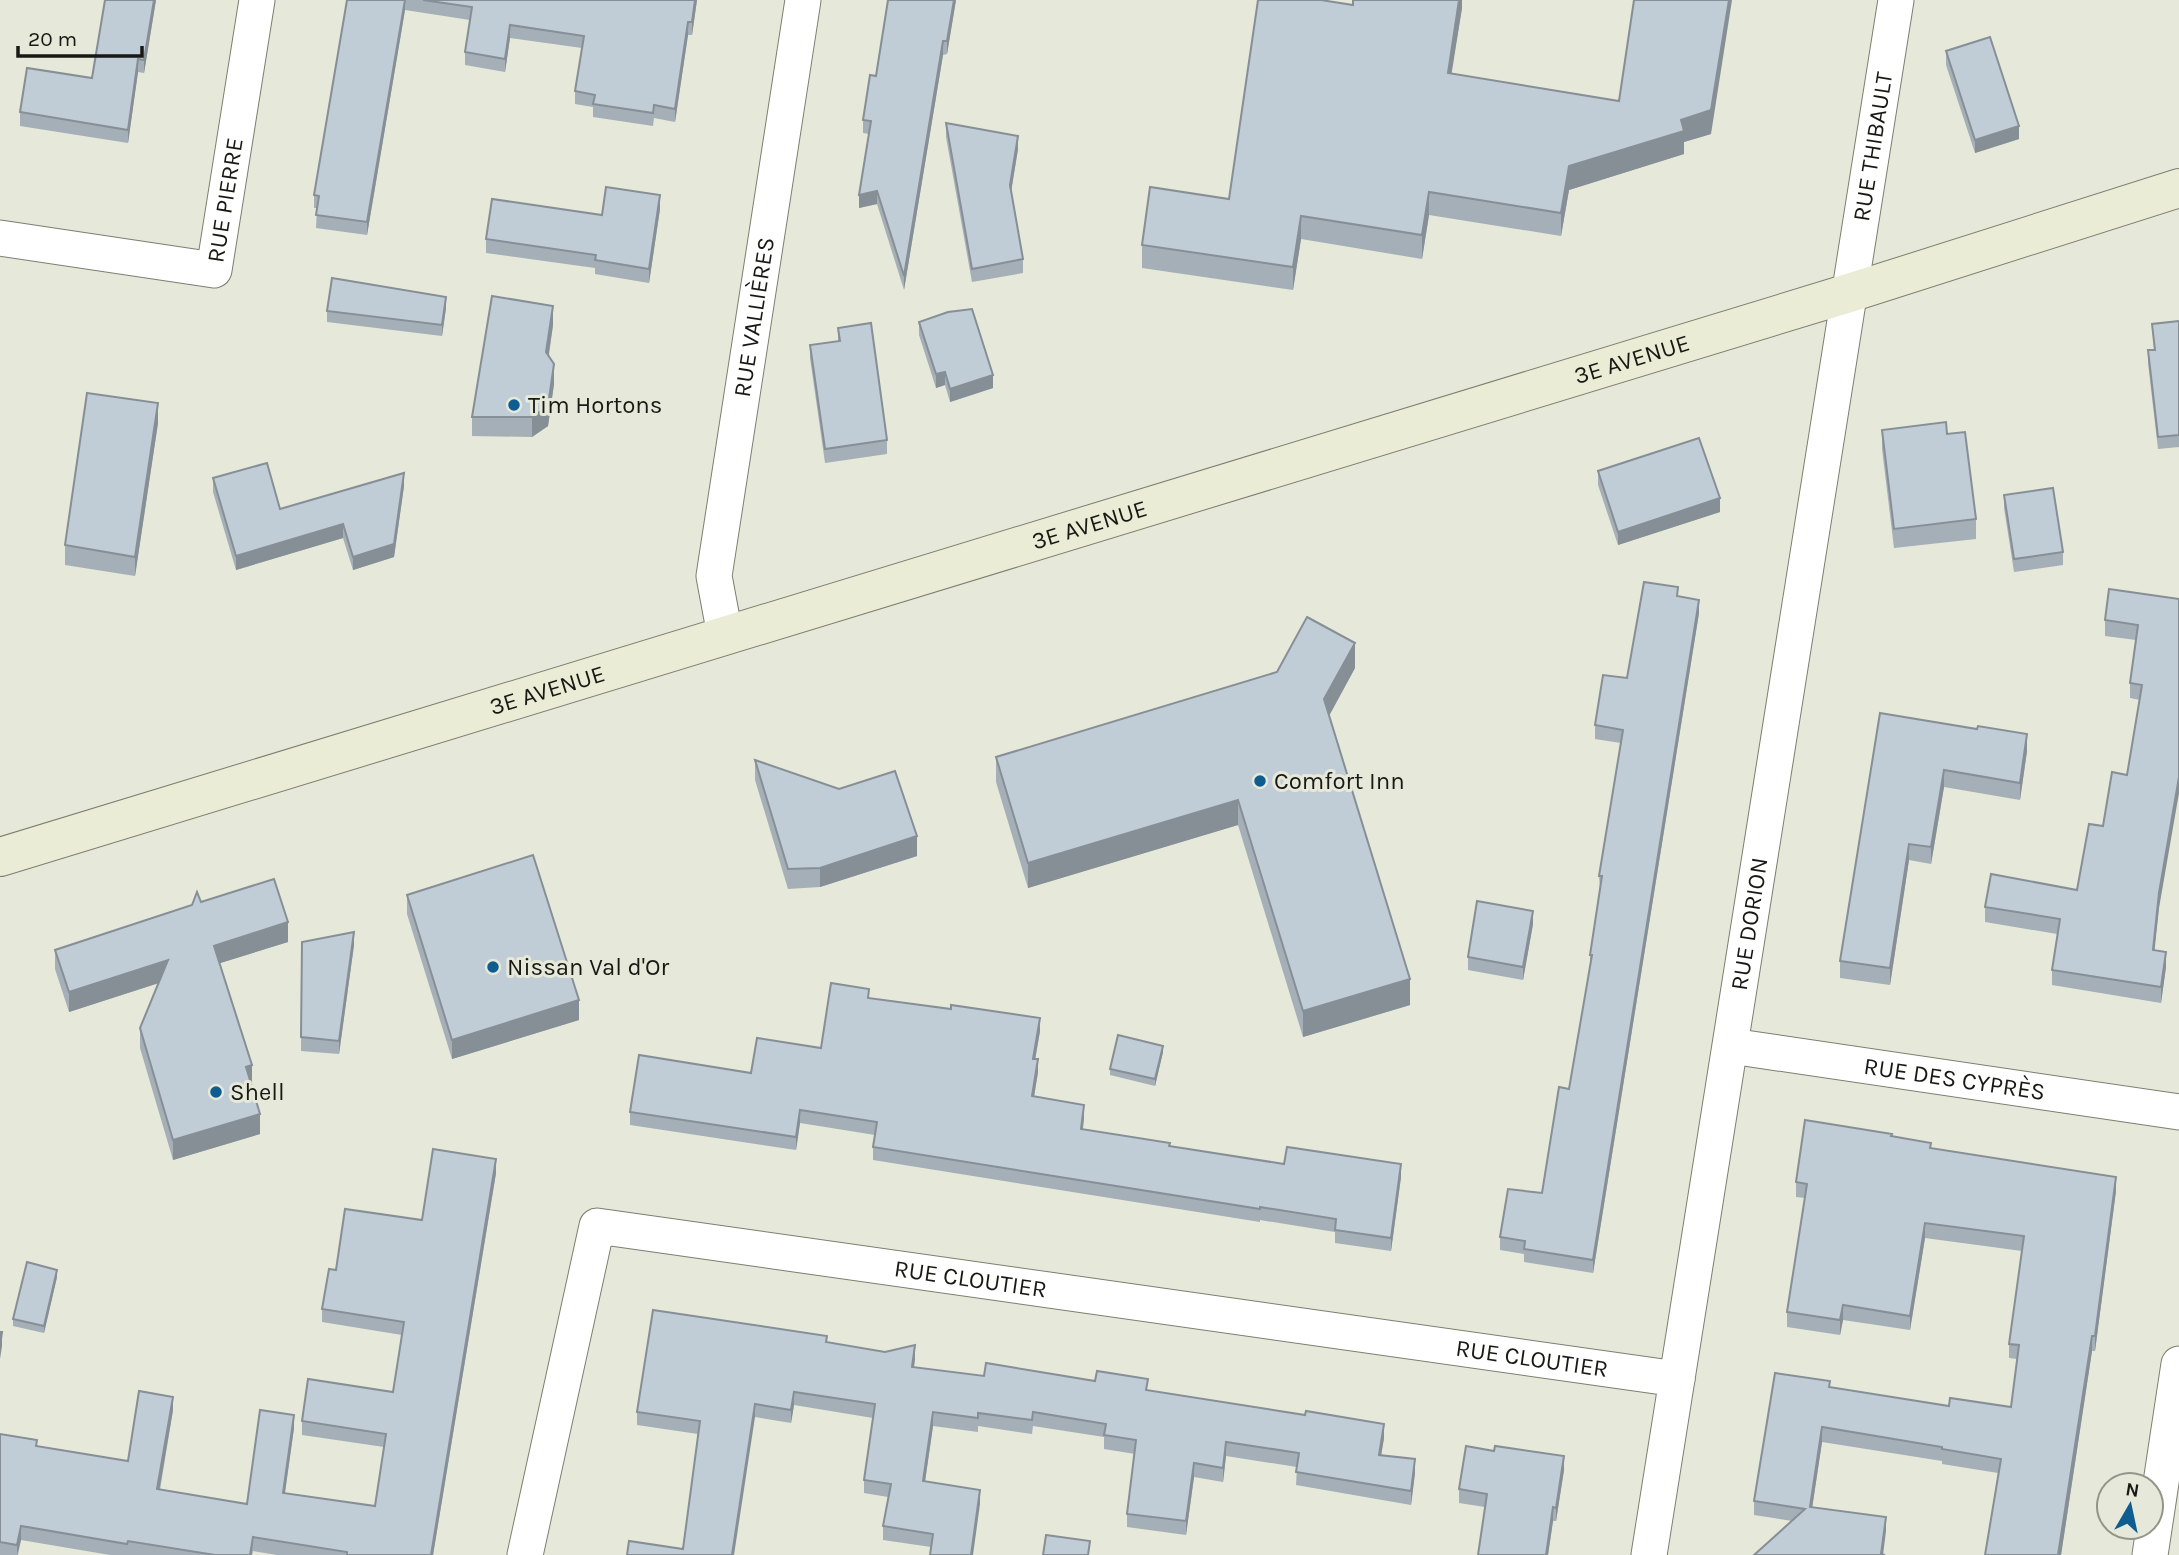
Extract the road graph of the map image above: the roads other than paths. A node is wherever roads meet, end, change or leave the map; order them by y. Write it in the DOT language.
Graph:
graph roads {
  1 [pos="257,0"];
  2 [pos="803,0"];
  3 [pos="1896,0"];
  4 [pos="2179,188"];
  5 [pos="0,238"];
  6 [pos="1849,293"];
  7 [pos="726,635"];
  8 [pos="0,857"];
  9 [pos="1731,1046"];
  10 [pos="2179,1112"];
  11 [pos="2179,1364"];
  12 [pos="1677,1379"];
  13 [pos="525,1555"];
  14 [pos="1649,1555"];
  15 [pos="2150,1555"];
  1 -- 5 [label="street, RUE PIERRE"];
  2 -- 7 [label="street, RUE VALLIÈRES"];
  3 -- 6 [label="street, RUE THIBAULT"];
  4 -- 6 [label="main road, 3E AVENUE"];
  6 -- 7 [label="main road, 3E AVENUE"];
  6 -- 9 [label="street, RUE DORION"];
  7 -- 8 [label="main road, 3E AVENUE"];
  9 -- 10 [label="street, RUE DES CYPRÈS"];
  9 -- 12 [label="street, RUE DORION"];
  11 -- 15 [label="street"];
  12 -- 13 [label="street, RUE CLOUTIER"];
  12 -- 14 [label="street, RUE DORION"];
}
